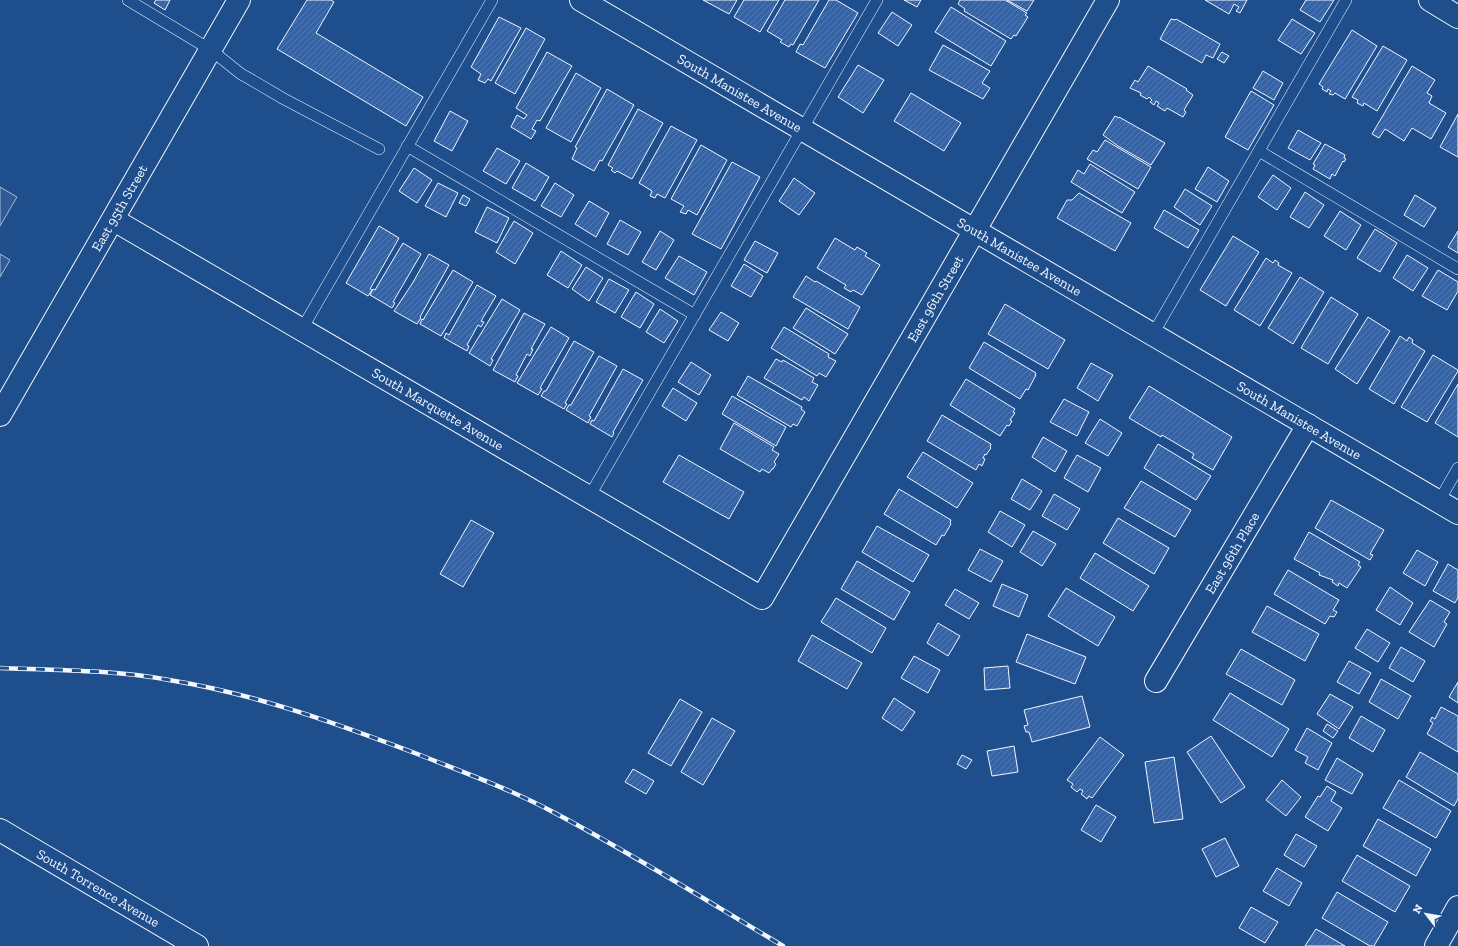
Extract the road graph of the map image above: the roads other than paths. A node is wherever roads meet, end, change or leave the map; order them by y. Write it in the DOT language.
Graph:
graph roads {
  1 [pos="128,0"];
  2 [pos="239,0"];
  3 [pos="492,0"];
  4 [pos="581,0"];
  5 [pos="877,0"];
  6 [pos="1108,0"];
  7 [pos="1346,0"];
  8 [pos="1430,0"];
  9 [pos="1458,16"];
  10 [pos="211,50"];
  11 [pos="802,129"];
  12 [pos="407,146"];
  13 [pos="379,149"];
  14 [pos="1258,151"];
  15 [pos="114,220"];
  16 [pos="976,230"];
  17 [pos="1458,269"];
  18 [pos="695,315"];
  19 [pos="302,330"];
  20 [pos="1153,334"];
  21 [pos="0,415"];
  22 [pos="1308,425"];
  23 [pos="1458,468"];
  24 [pos="589,497"];
  25 [pos="1439,501"];
  26 [pos="1458,513"];
  27 [pos="762,598"];
  28 [pos="1156,681"];
  29 [pos="1,833"];
  30 [pos="1458,907"];
  31 [pos="197,946"];
  32 [pos="1436,946"];
  1 -- 10 [label="lane"];
  2 -- 10 [label="street, East 95th Street"];
  3 -- 12 [label="lane"];
  4 -- 11 [label="street, South Manistee Avenue"];
  5 -- 11 [label="lane"];
  6 -- 16 [label="street, East 96th Street"];
  7 -- 14 [label="lane"];
  8 -- 9 [label="street"];
  10 -- 13 [label="lane"];
  10 -- 15 [label="street, East 95th Street"];
  11 -- 16 [label="street, South Manistee Avenue"];
  11 -- 18 [label="lane"];
  12 -- 18 [label="lane"];
  12 -- 19 [label="lane"];
  14 -- 17 [label="lane"];
  14 -- 20 [label="lane"];
  15 -- 19 [label="street, South Marquette Avenue"];
  15 -- 21 [label="street, East 95th Street"];
  16 -- 20 [label="street, South Manistee Avenue"];
  16 -- 27 [label="street, East 96th Street"];
  18 -- 24 [label="lane"];
  19 -- 24 [label="street, South Marquette Avenue"];
  20 -- 22 [label="street, South Manistee Avenue"];
  22 -- 25 [label="street, South Manistee Avenue"];
  22 -- 28 [label="street, East 96th Place"];
  23 -- 25 [label="lane"];
  24 -- 27 [label="street, South Marquette Avenue"];
  25 -- 26 [label="street, South Manistee Avenue"];
  29 -- 31 [label="street, South Torrence Avenue"];
  30 -- 32 [label="street"];
}
